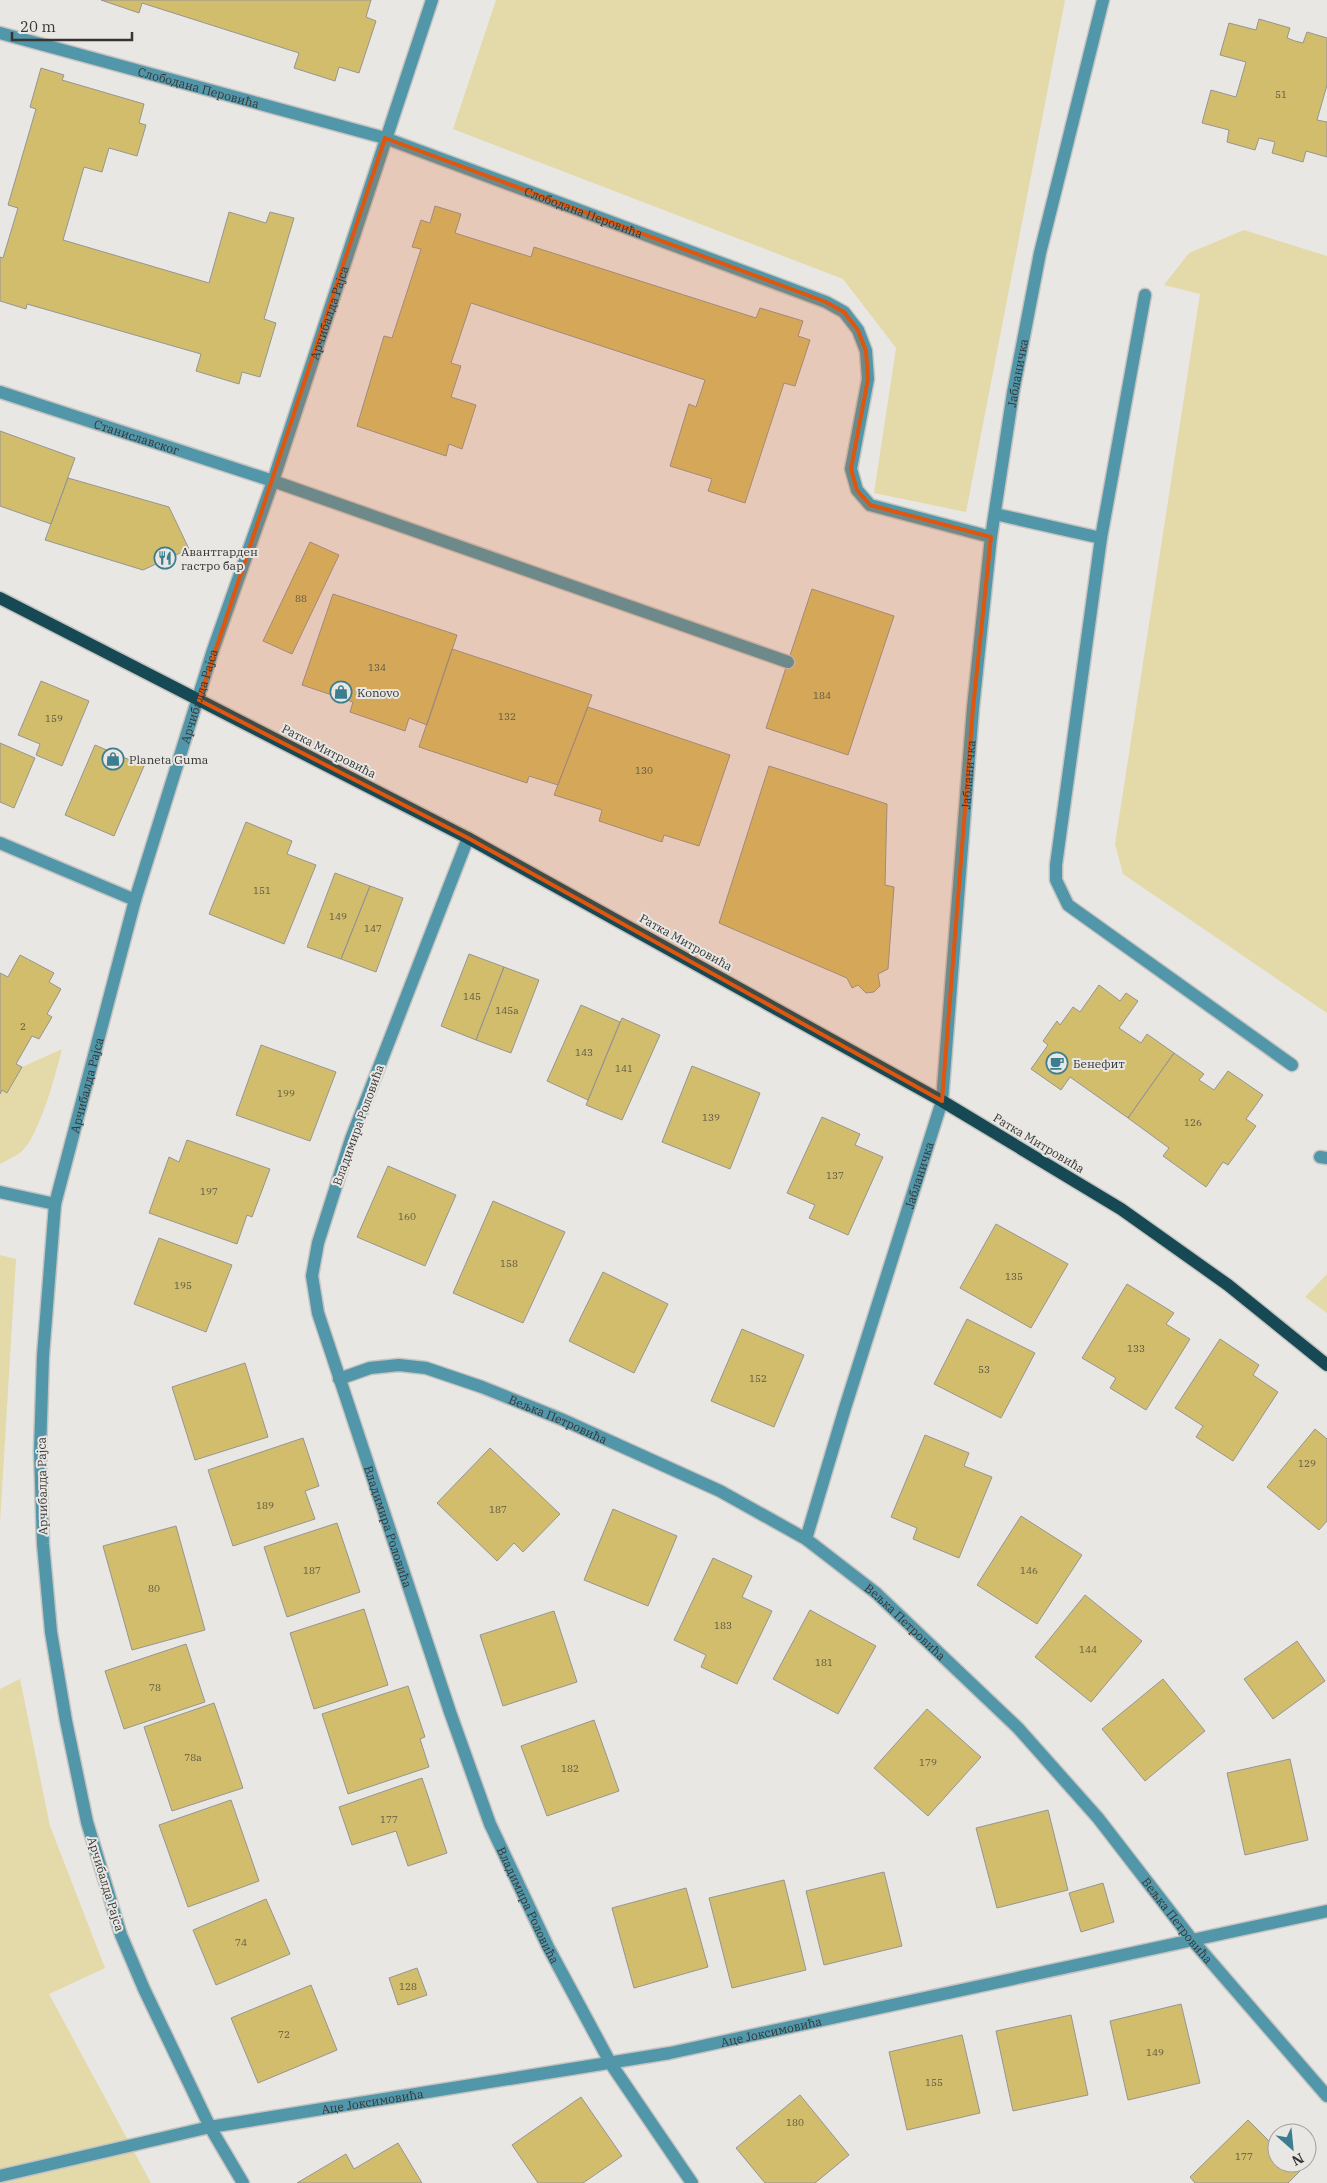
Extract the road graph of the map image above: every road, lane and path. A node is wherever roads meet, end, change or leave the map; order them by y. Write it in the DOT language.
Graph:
graph roads {
  1 [pos="432,0"];
  2 [pos="1102,0"];
  3 [pos="0,34"];
  4 [pos="385,138"];
  5 [pos="1145,295"];
  6 [pos="0,392"];
  7 [pos="273,481"];
  8 [pos="995,514"];
  9 [pos="992,537"];
  10 [pos="1101,538"];
  11 [pos="0,598"];
  12 [pos="788,662"];
  13 [pos="199,700"];
  14 [pos="468,838"];
  15 [pos="0,843"];
  16 [pos="135,900"];
  17 [pos="1292,1065"];
  18 [pos="942,1101"];
  19 [pos="0,1192"];
  20 [pos="55,1204"];
  21 [pos="1327,1364"];
  22 [pos="340,1379"];
  23 [pos="806,1539"];
  24 [pos="1327,1911"];
  25 [pos="1193,1941"];
  26 [pos="611,2064"];
  27 [pos="1327,2096"];
  28 [pos="210,2127"];
  29 [pos="0,2176"];
  30 [pos="243,2183"];
  31 [pos="692,2183"];
  1 -- 4 [label="street, Арчибалда Рајса"];
  2 -- 8 [label="street, Јабланичка"];
  3 -- 4 [label="street, Слободана Перовића"];
  4 -- 7 [label="street, Арчибалда Рајса"];
  4 -- 9 [label="street, Слободана Перовића"];
  5 -- 10 [label="street"];
  6 -- 7 [label="street, Станиславског"];
  7 -- 12 [label="street, Станиславског"];
  7 -- 13 [label="street, Арчибалда Рајса"];
  8 -- 9 [label="street, Јабланичка"];
  8 -- 10 [label="street"];
  9 -- 18 [label="street, Јабланичка"];
  10 -- 17 [label="street"];
  11 -- 13 [label="main road, Ратка Митровића"];
  13 -- 14 [label="main road, Ратка Митровића"];
  13 -- 16 [label="street, Арчибалда Рајса"];
  14 -- 18 [label="main road, Ратка Митровића"];
  14 -- 22 [label="street, Владимира Роловића"];
  15 -- 16 [label="street"];
  16 -- 20 [label="street, Арчибалда Рајса"];
  18 -- 21 [label="main road, Ратка Митровића"];
  18 -- 23 [label="street, Јабланичка"];
  19 -- 20 [label="street"];
  20 -- 28 [label="street, Арчибалда Рајса"];
  22 -- 23 [label="street, Вељка Петровића"];
  22 -- 26 [label="street, Владимира Роловића"];
  23 -- 25 [label="street, Вељка Петровића"];
  24 -- 25 [label="street, Аце Јоксимовића"];
  25 -- 26 [label="street, Аце Јоксимовића"];
  25 -- 27 [label="street, Вељка Петровића"];
  26 -- 28 [label="street, Аце Јоксимовића"];
  26 -- 31 [label="street, Владимира Роловића"];
  28 -- 29 [label="street, Аце Јоксимовића"];
  28 -- 30 [label="street, Арчибалда Рајса"];
}
